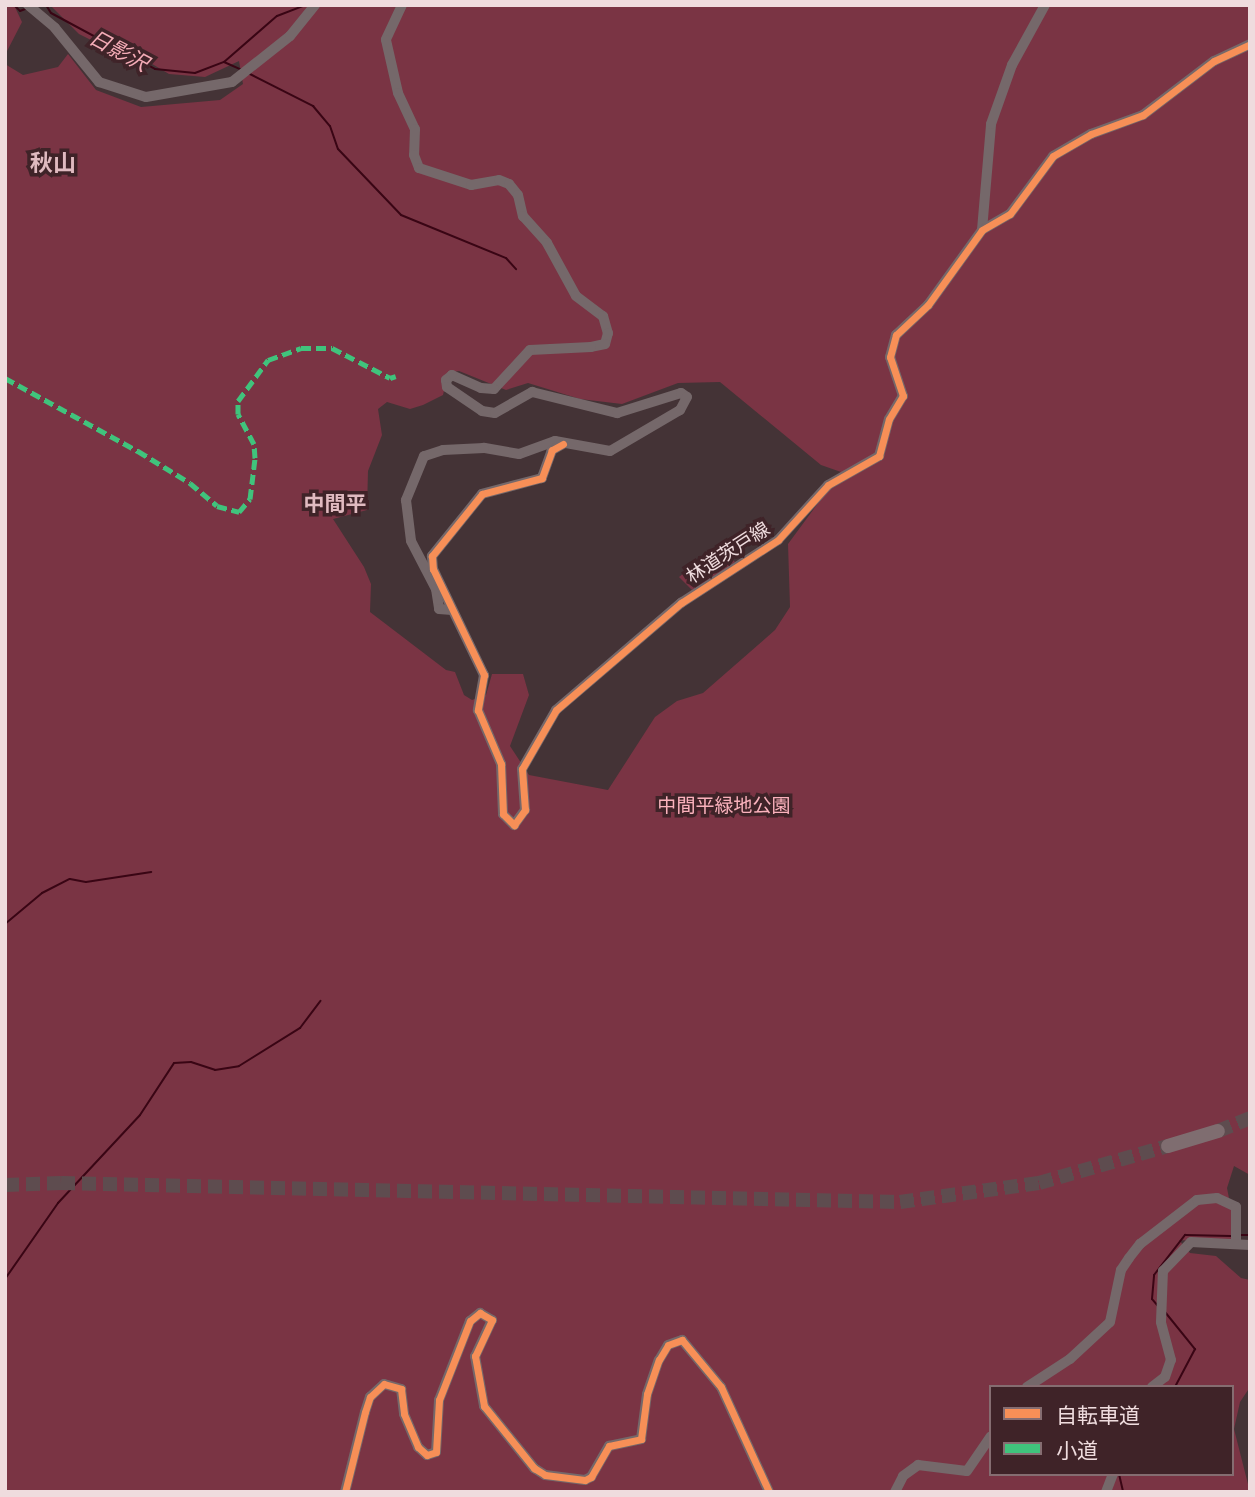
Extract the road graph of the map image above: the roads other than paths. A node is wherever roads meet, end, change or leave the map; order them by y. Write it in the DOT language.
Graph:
graph roads {
  1 [pos="28,5"];
  2 [pos="315,5"];
  3 [pos="402,5"];
  4 [pos="1045,5"];
  5 [pos="1250,44"];
  6 [pos="982,230"];
  7 [pos="563,444"];
  8 [pos="452,610"];
  9 [pos="1212,1133"];
  10 [pos="1172,1145"];
  11 [pos="1236,1244"];
  12 [pos="1250,1245"];
  13 [pos="1030,1385"];
  14 [pos="1155,1385"];
  15 [pos="989,1439"];
  16 [pos="345,1492"];
  17 [pos="769,1492"];
  18 [pos="895,1492"];
  1 -- 2 [label="street"];
  3 -- 7 [label="street"];
  4 -- 6 [label="street"];
  5 -- 6 [label="street"];
  6 -- 8 [label="street, 林道茨戸線"];
  7 -- 8 [label="street"];
  7 -- 8 [label="street"];
  9 -- 10 [label="highway"];
  11 -- 12 [label="street"];
  11 -- 13 [label="street"];
  11 -- 14 [label="street"];
  15 -- 18 [label="street"];
  16 -- 17 [label="street"];
}
